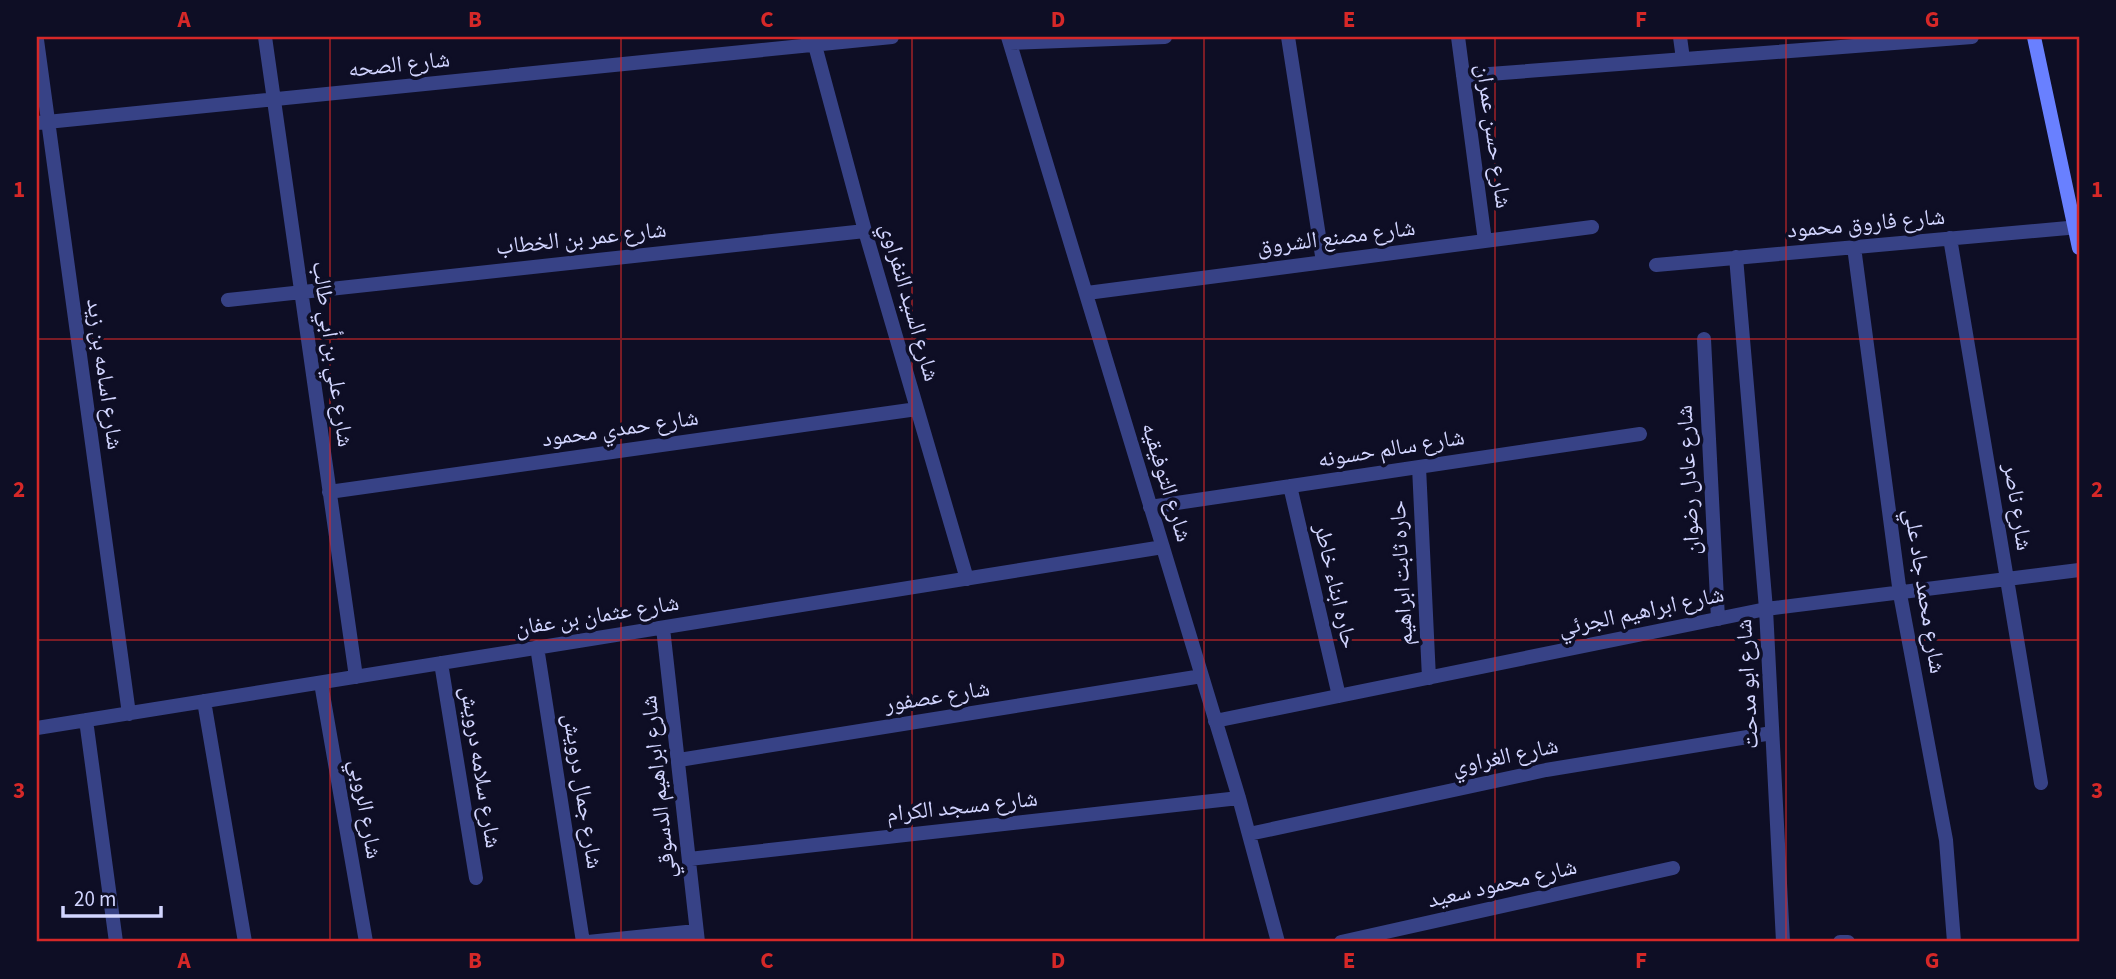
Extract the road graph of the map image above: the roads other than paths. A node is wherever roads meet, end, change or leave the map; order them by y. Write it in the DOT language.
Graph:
graph roads {
  1 [pos="265,37"];
  2 [pos="892,37"];
  3 [pos="1165,37"];
  4 [pos="1288,37"];
  5 [pos="1458,37"];
  6 [pos="1680,37"];
  7 [pos="1972,37"];
  8 [pos="2034,37"];
  9 [pos="37,40"];
  10 [pos="1009,40"];
  11 [pos="814,41"];
  12 [pos="1683,59"];
  13 [pos="1463,76"];
  14 [pos="274,99"];
  15 [pos="42,123"];
  16 [pos="1592,227"];
  17 [pos="2077,227"];
  18 [pos="865,231"];
  19 [pos="1951,238"];
  20 [pos="1485,241"];
  21 [pos="1854,247"];
  22 [pos="2079,248"];
  23 [pos="1736,257"];
  24 [pos="1323,262"];
  25 [pos="1656,265"];
  26 [pos="300,291"];
  27 [pos="1087,293"];
  28 [pos="228,300"];
  29 [pos="1704,340"];
  30 [pos="917,409"];
  31 [pos="1640,434"];
  32 [pos="1419,467"];
  33 [pos="1290,486"];
  34 [pos="330,492"];
  35 [pos="1150,507"];
  36 [pos="1163,547"];
  37 [pos="2079,570"];
  38 [pos="967,579"];
  39 [pos="2007,579"];
  40 [pos="1900,594"];
  41 [pos="1766,609"];
  42 [pos="1718,619"];
  43 [pos="663,628"];
  44 [pos="537,648"];
  45 [pos="441,663"];
  46 [pos="1202,676"];
  47 [pos="356,677"];
  48 [pos="1429,678"];
  49 [pos="321,682"];
  50 [pos="1339,696"];
  51 [pos="204,701"];
  52 [pos="129,714"];
  53 [pos="86,720"];
  54 [pos="1215,721"];
  55 [pos="37,728"];
  56 [pos="1772,733"];
  57 [pos="679,761"];
  58 [pos="2040,783"];
  59 [pos="1239,798"];
  60 [pos="1249,834"];
  61 [pos="690,859"];
  62 [pos="1673,868"];
  63 [pos="476,878"];
  64 [pos="697,937"];
  65 [pos="116,942"];
  66 [pos="245,942"];
  67 [pos="366,942"];
  68 [pos="586,942"];
  69 [pos="1278,942"];
  70 [pos="1341,942"];
  71 [pos="1783,942"];
  72 [pos="1840,942"];
  73 [pos="1848,942"];
  74 [pos="1954,942"];
  1 -- 14 [label="street, شارع علي بن أبي طالب"];
  2 -- 11 [label="street, شارع الصحه"];
  3 -- 10 [label="street"];
  4 -- 24 [label="street"];
  5 -- 13 [label="street, شارع حسن عمران"];
  6 -- 12 [label="street"];
  7 -- 12 [label="street"];
  8 -- 17 [label="street"];
  9 -- 15 [label="street, شارع اسامه بن زيد"];
  10 -- 27 [label="street, شارع التوفيقيه"];
  11 -- 14 [label="street, شارع الصحه"];
  11 -- 18 [label="street, شارع السيد النفراوي"];
  12 -- 13 [label="street"];
  13 -- 20 [label="street, شارع حسن عمران"];
  14 -- 15 [label="street, شارع الصحه"];
  14 -- 26 [label="street, شارع علي بن أبي طالب"];
  15 -- 52 [label="street, شارع اسامه بن زيد"];
  16 -- 20 [label="street, شارع مصنع الشروق"];
  17 -- 19 [label="street, شارع فاروق محمود"];
  17 -- 22 [label="street"];
  18 -- 26 [label="street, شارع عمر بن الخطاب"];
  18 -- 30 [label="street, شارع السيد النفراوي"];
  19 -- 21 [label="street, شارع فاروق محمود"];
  19 -- 39 [label="street, شارع ناصر"];
  20 -- 24 [label="street, شارع مصنع الشروق"];
  21 -- 23 [label="street, شارع فاروق محمود"];
  21 -- 40 [label="street, شارع محمد جاد علي"];
  23 -- 25 [label="street, شارع فاروق محمود"];
  23 -- 41 [label="street, شارع ابو مدحت"];
  24 -- 27 [label="street, شارع مصنع الشروق"];
  26 -- 28 [label="street, شارع عمر بن الخطاب"];
  26 -- 34 [label="street, شارع علي بن أبي طالب"];
  27 -- 35 [label="street, شارع التوفيقيه"];
  29 -- 42 [label="street, شارع عادل رضوان"];
  30 -- 34 [label="street, شارع حمدي محمود"];
  30 -- 38 [label="street, شارع السيد النفراوي"];
  31 -- 32 [label="street, شارع سالم حسونه"];
  32 -- 33 [label="street, شارع سالم حسونه"];
  32 -- 48 [label="street, حاره ثابت ابراهيم"];
  33 -- 35 [label="street, شارع سالم حسونه"];
  33 -- 50 [label="street, حاره ابناء خاطر"];
  34 -- 47 [label="street, شارع علي بن أبي طالب"];
  35 -- 36 [label="street, شارع التوفيقيه"];
  36 -- 38 [label="street, شارع عثمان بن عفان"];
  36 -- 46 [label="street, شارع التوفيقيه"];
  37 -- 39 [label="street, شارع ابراهيم الجرئي"];
  38 -- 43 [label="street, شارع عثمان بن عفان"];
  39 -- 40 [label="street, شارع ابراهيم الجرئي"];
  39 -- 58 [label="street, شارع ناصر"];
  40 -- 41 [label="street, شارع ابراهيم الجرئي"];
  40 -- 74 [label="street, شارع محمد جاد علي"];
  41 -- 42 [label="street, شارع ابراهيم الجرئي"];
  41 -- 56 [label="street, شارع ابو مدحت"];
  42 -- 48 [label="street, شارع ابراهيم الجرئي"];
  43 -- 44 [label="street, شارع عثمان بن عفان"];
  43 -- 57 [label="street, شارع ابراهيم الدسوقي"];
  44 -- 45 [label="street, شارع عثمان بن عفان"];
  44 -- 68 [label="street, شارع جمال درويش"];
  45 -- 47 [label="street, شارع عثمان بن عفان"];
  45 -- 63 [label="street, شارع سلامه درويش"];
  46 -- 54 [label="street, شارع التوفيقيه"];
  46 -- 57 [label="street, شارع عصفور"];
  47 -- 49 [label="street, شارع عثمان بن عفان"];
  48 -- 50 [label="street, شارع ابراهيم الجرئي"];
  49 -- 51 [label="street, شارع عثمان بن عفان"];
  49 -- 67 [label="street, شارع الروبي"];
  50 -- 54 [label="street, شارع ابراهيم الجرئي"];
  51 -- 52 [label="street, شارع عثمان بن عفان"];
  51 -- 66 [label="street"];
  52 -- 53 [label="street, شارع عثمان بن عفان"];
  53 -- 55 [label="street, شارع عثمان بن عفان"];
  53 -- 65 [label="street"];
  54 -- 59 [label="street, شارع التوفيقيه"];
  56 -- 60 [label="street, شارع الغراوي"];
  56 -- 71 [label="street, شارع ابو مدحت"];
  57 -- 61 [label="street, شارع ابراهيم الدسوقي"];
  59 -- 60 [label="street, شارع التوفيقيه"];
  59 -- 61 [label="street, شارع مسجد الكرام"];
  60 -- 69 [label="street, شارع التوفيقيه"];
  61 -- 64 [label="street, شارع ابراهيم الدسوقي"];
  62 -- 70 [label="street, شارع محمود سعيد"];
  64 -- 68 [label="street"];
  72 -- 73 [label="street"];
}
